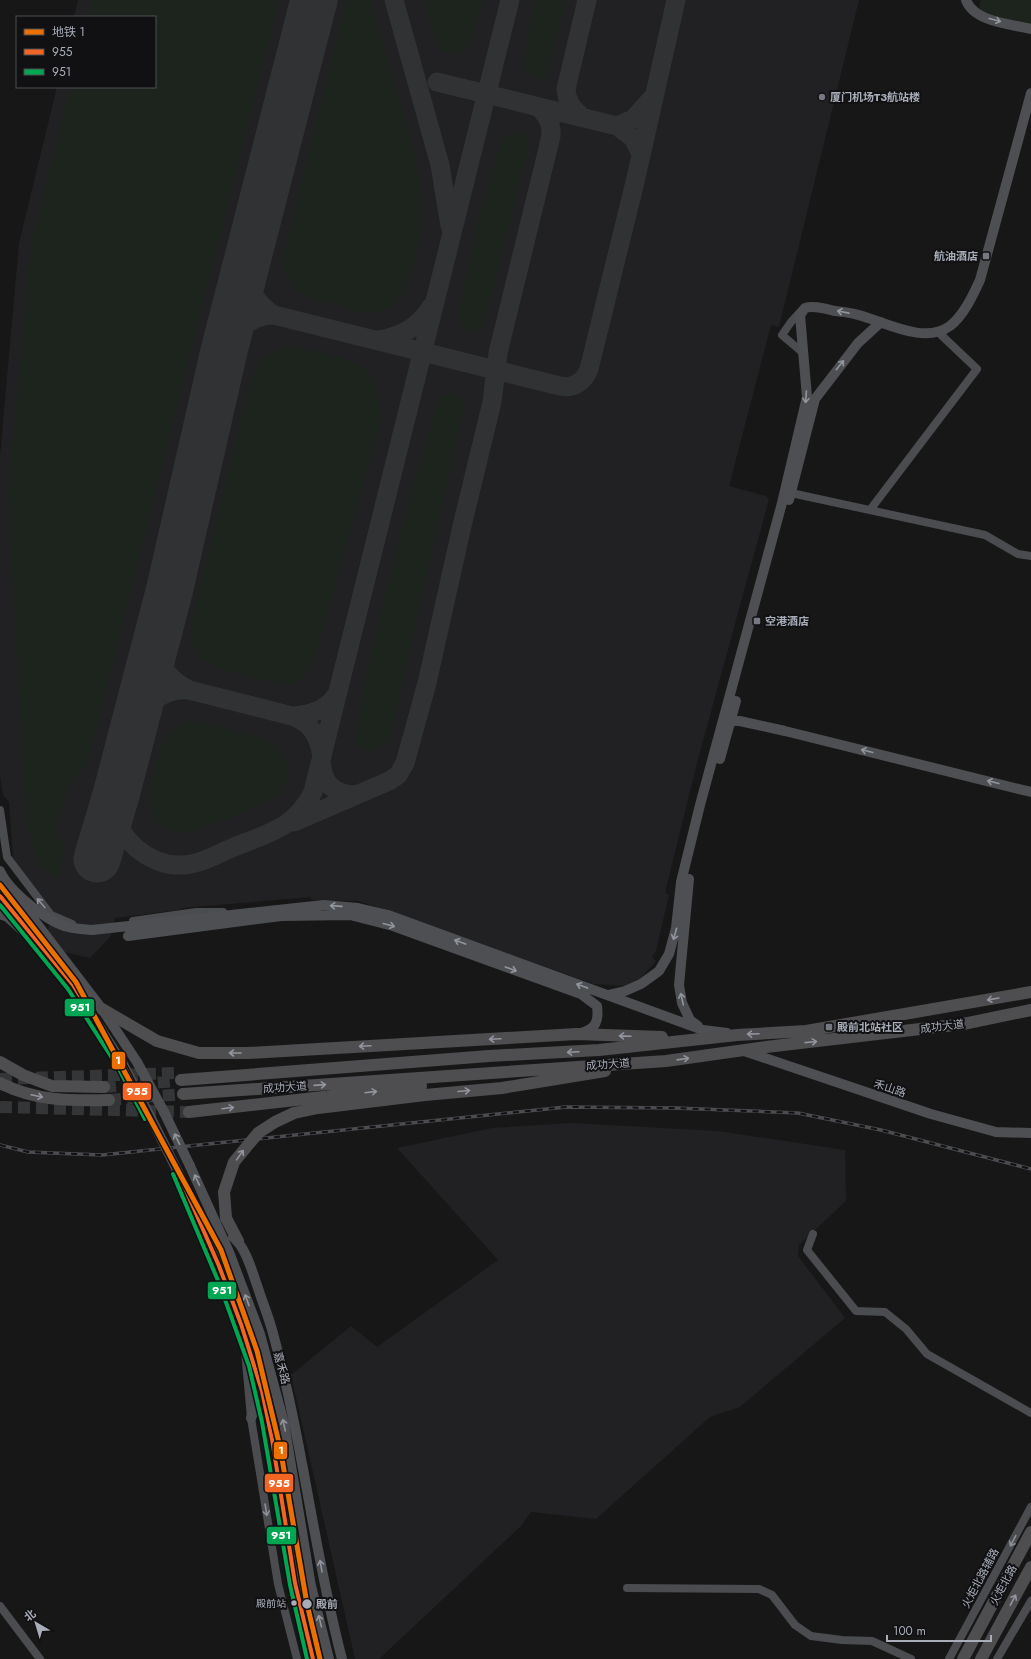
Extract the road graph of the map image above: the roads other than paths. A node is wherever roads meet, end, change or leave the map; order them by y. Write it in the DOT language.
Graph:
graph roads {
  1 [pos="966,0"];
  2 [pos="1031,29"];
  3 [pos="1031,93"];
  4 [pos="802,310"];
  5 [pos="881,322"];
  6 [pos="938,332"];
  7 [pos="802,352"];
  8 [pos="791,492"];
  9 [pos="870,510"];
  10 [pos="1031,556"];
  11 [pos="727,719"];
  12 [pos="1031,792"];
  13 [pos="0,810"];
  14 [pos="1,875"];
  15 [pos="0,896"];
  16 [pos="268,910"];
  17 [pos="0,912"];
  18 [pos="128,936"];
  19 [pos="37,942"];
  20 [pos="1031,992"];
  21 [pos="608,995"];
  22 [pos="102,1009"];
  23 [pos="1031,1010"];
  24 [pos="1031,1018"];
  25 [pos="963,1024"];
  26 [pos="577,1034"];
  27 [pos="704,1034"];
  28 [pos="744,1051"];
  29 [pos="666,1061"];
  30 [pos="0,1062"];
  31 [pos="616,1064"];
  32 [pos="178,1077"];
  33 [pos="0,1083"];
  34 [pos="104,1087"];
  35 [pos="183,1094"];
  36 [pos="109,1100"];
  37 [pos="189,1112"];
  38 [pos="1031,1133"];
  39 [pos="221,1220"];
  40 [pos="813,1234"];
  41 [pos="238,1241"];
  42 [pos="243,1333"];
  43 [pos="275,1341"];
  44 [pos="267,1361"];
  45 [pos="262,1391"];
  46 [pos="1031,1413"];
  47 [pos="251,1418"];
  48 [pos="1031,1507"];
  49 [pos="1031,1532"];
  50 [pos="1031,1567"];
  51 [pos="627,1588"];
  52 [pos="1031,1601"];
  53 [pos="0,1606"];
  54 [pos="40,1659"];
  55 [pos="297,1659"];
  56 [pos="313,1659"];
  57 [pos="329,1659"];
  58 [pos="342,1659"];
  59 [pos="911,1659"];
  60 [pos="949,1659"];
  61 [pos="963,1659"];
  62 [pos="981,1659"];
  63 [pos="997,1659"];
  1 -- 2 [label="main road, one-way"];
  3 -- 6 [label="main road"];
  5 -- 4 [label="main road, one-way"];
  4 -- 7 [label="main road"];
  4 -- 7 [label="street"];
  5 -- 6 [label="main road"];
  8 -- 5 [label="main road, one-way"];
  6 -- 9 [label="street"];
  7 -- 11 [label="main road, one-way"];
  8 -- 9 [label="street"];
  8 -- 11 [label="main road"];
  9 -- 10 [label="street"];
  12 -- 11 [label="main road, one-way"];
  11 -- 21 [label="main road, one-way"];
  27 -- 11 [label="main road, one-way"];
  16 -- 13 [label="street, one-way"];
  14 -- 16 [label="main road"];
  14 -- 22 [label="main road, 嘉禾路"];
  15 -- 19 [label="main road"];
  21 -- 16 [label="main road, one-way"];
  17 -- 19 [label="highway"];
  18 -- 26 [label="main road, one-way"];
  19 -- 42 [label="main road, bridge"];
  20 -- 27 [label="highway, 成功大道, one-way"];
  21 -- 27 [label="main road"];
  26 -- 22 [label="highway, 成功大道, one-way"];
  39 -- 22 [label="main road, 嘉禾路, one-way, bridge"];
  23 -- 25 [label="highway, 成功大道"];
  24 -- 25 [label="highway"];
  28 -- 25 [label="highway, 成功大道, one-way"];
  27 -- 26 [label="highway, 成功大道, one-way"];
  27 -- 32 [label="highway, 成功大道, one-way"];
  29 -- 28 [label="highway, 成功大道, one-way"];
  28 -- 38 [label="main road, 禾山路"];
  29 -- 31 [label="highway, 成功大道"];
  39 -- 29 [label="highway, one-way, bridge"];
  30 -- 34 [label="highway"];
  35 -- 31 [label="highway, 成功大道, one-way"];
  37 -- 31 [label="highway, one-way"];
  33 -- 36 [label="highway, one-way"];
  39 -- 41 [label="highway"];
  44 -- 39 [label="main road, 嘉禾路, one-way"];
  40 -- 46 [label="street"];
  41 -- 43 [label="main road"];
  42 -- 45 [label="main road"];
  42 -- 47 [label="street"];
  43 -- 44 [label="main road"];
  58 -- 43 [label="main road, one-way"];
  57 -- 44 [label="main road, 嘉禾路, one-way"];
  45 -- 47 [label="main road"];
  45 -- 56 [label="main road"];
  47 -- 55 [label="street, one-way"];
  48 -- 60 [label="street, 火炬北路辅路, one-way"];
  49 -- 61 [label="highway, 火炬北路"];
  62 -- 50 [label="highway, 火炬北路, one-way"];
  51 -- 59 [label="street"];
  52 -- 63 [label="street"];
  53 -- 54 [label="street"];
}
